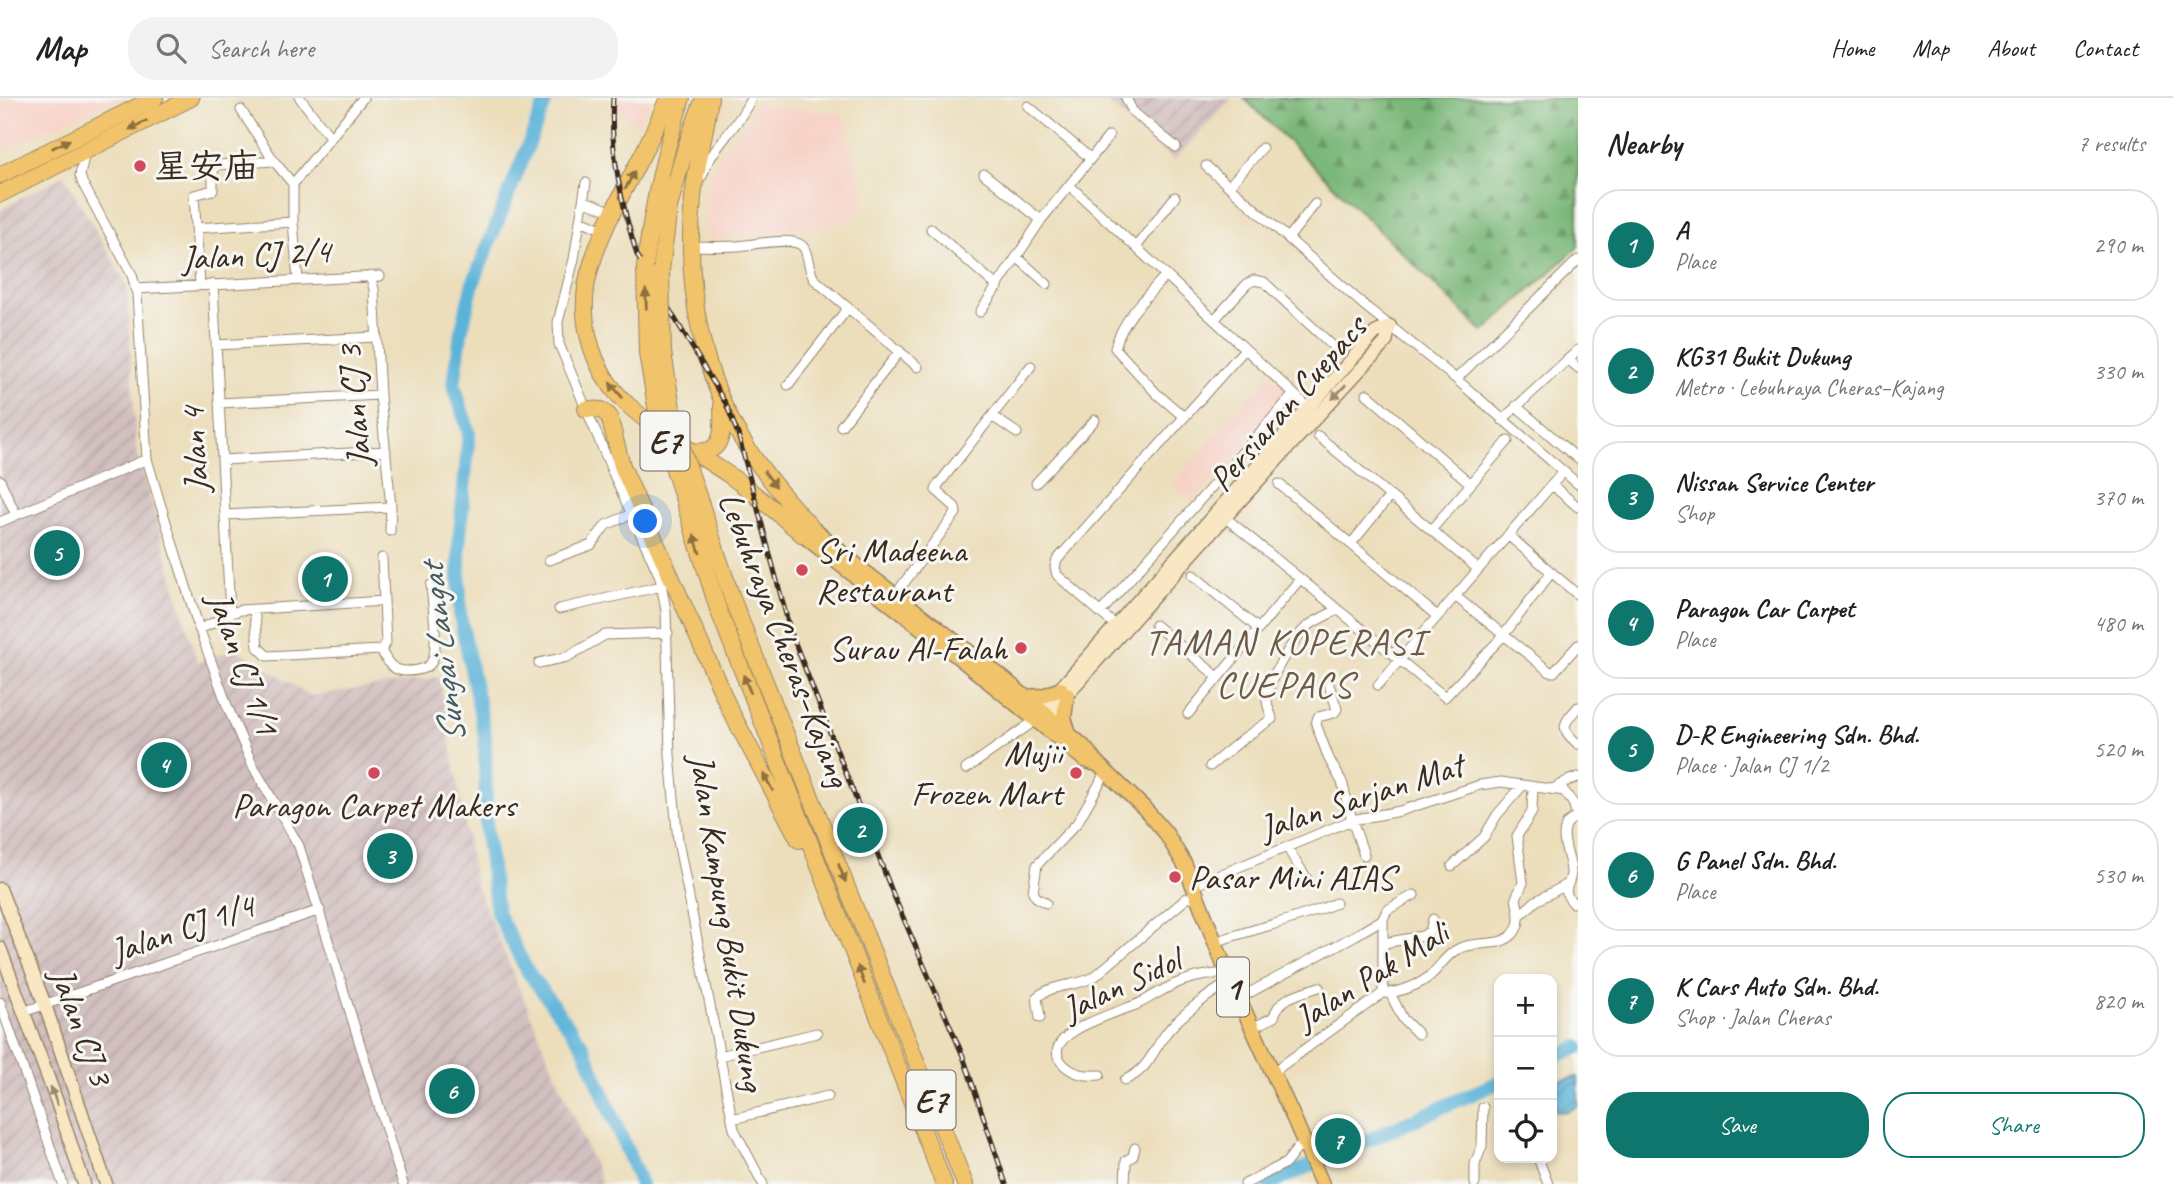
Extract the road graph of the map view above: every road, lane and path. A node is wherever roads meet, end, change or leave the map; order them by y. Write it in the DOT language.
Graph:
graph roads {
  1 [pos="155,98"];
  2 [pos="191,98"];
  3 [pos="300,98"];
  4 [pos="363,98"];
  5 [pos="668,98"];
  6 [pos="681,98"];
  7 [pos="704,98"];
  8 [pos="710,98"];
  9 [pos="1126,98"];
  10 [pos="749,103"];
  11 [pos="1028,106"];
  12 [pos="241,110"];
  13 [pos="1110,136"];
  14 [pos="330,138"];
  15 [pos="1176,147"];
  16 [pos="1262,148"];
  17 [pos="85,152"];
  18 [pos="1090,158"];
  19 [pos="274,161"];
  20 [pos="1206,166"];
  21 [pos="0,174"];
  22 [pos="984,174"];
  23 [pos="586,183"];
  24 [pos="293,184"];
  25 [pos="1069,185"];
  26 [pos="1230,186"];
  27 [pos="0,194"];
  28 [pos="1175,197"];
  29 [pos="585,201"];
  30 [pos="692,201"];
  31 [pos="1315,204"];
  32 [pos="613,212"];
  33 [pos="581,220"];
  34 [pos="1041,220"];
  35 [pos="293,222"];
  36 [pos="196,228"];
  37 [pos="931,229"];
  38 [pos="603,230"];
  39 [pos="1289,237"];
  40 [pos="690,246"];
  41 [pos="1136,247"];
  42 [pos="1017,257"];
  43 [pos="1578,260"];
  44 [pos="653,269"];
  45 [pos="375,276"];
  46 [pos="1165,276"];
  47 [pos="298,280"];
  48 [pos="213,284"];
  49 [pos="1047,284"];
  50 [pos="200,285"];
  51 [pos="998,286"];
  52 [pos="135,289"];
  53 [pos="848,309"];
  54 [pos="980,312"];
  55 [pos="1214,320"];
  56 [pos="1390,326"];
  57 [pos="376,337"];
  58 [pos="216,345"];
  59 [pos="1245,349"];
  60 [pos="1336,349"];
  61 [pos="1578,350"];
  62 [pos="900,351"];
  63 [pos="1568,359"];
  64 [pos="1031,366"];
  65 [pos="918,367"];
  66 [pos="1578,368"];
  67 [pos="1456,379"];
  68 [pos="788,385"];
  69 [pos="1294,394"];
  70 [pos="1367,394"];
  71 [pos="380,395"];
  72 [pos="722,400"];
  73 [pos="219,404"];
  74 [pos="1516,407"];
  75 [pos="586,409"];
  76 [pos="1312,412"];
  77 [pos="992,416"];
  78 [pos="1183,416"];
  79 [pos="1095,420"];
  80 [pos="1502,420"];
  81 [pos="841,426"];
  82 [pos="1017,433"];
  83 [pos="1318,436"];
  84 [pos="1508,441"];
  85 [pos="747,447"];
  86 [pos="690,450"];
  87 [pos="386,451"];
  88 [pos="147,458"];
  89 [pos="1578,459"];
  90 [pos="222,460"];
  91 [pos="1563,472"];
  92 [pos="729,475"];
  93 [pos="0,480"];
  94 [pos="1036,483"];
  95 [pos="1279,484"];
  96 [pos="1471,484"];
  97 [pos="1578,484"];
  98 [pos="1552,485"];
  99 [pos="1390,496"];
  100 [pos="391,507"];
  101 [pos="1578,507"];
  102 [pos="632,514"];
  103 [pos="1221,514"];
  104 [pos="16,515"];
  105 [pos="225,515"];
  106 [pos="0,522"];
  107 [pos="1431,530"];
  108 [pos="390,531"];
  109 [pos="807,531"];
  110 [pos="1508,535"];
  111 [pos="1351,544"];
  112 [pos="382,558"];
  113 [pos="549,559"];
  114 [pos="1478,569"];
  115 [pos="1551,573"];
  116 [pos="1193,575"];
  117 [pos="1300,579"];
  118 [pos="431,585"];
  119 [pos="662,586"];
  120 [pos="895,595"];
  121 [pos="1578,595"];
  122 [pos="1455,596"];
  123 [pos="384,601"];
  124 [pos="254,609"];
  125 [pos="559,609"];
  126 [pos="1337,610"];
  127 [pos="230,613"];
  128 [pos="1100,613"];
  129 [pos="1437,616"];
  130 [pos="1155,625"];
  131 [pos="1116,626"];
  132 [pos="199,629"];
  133 [pos="1259,629"];
  134 [pos="668,633"];
  135 [pos="1503,636"];
  136 [pos="1578,645"];
  137 [pos="382,650"];
  138 [pos="1398,661"];
  139 [pos="539,663"];
  140 [pos="1218,677"];
  141 [pos="1329,685"];
  142 [pos="1378,685"];
  143 [pos="1064,692"];
  144 [pos="1025,696"];
  145 [pos="1578,707"];
  146 [pos="1042,715"];
  147 [pos="1188,715"];
  148 [pos="1070,735"];
  149 [pos="1578,744"];
  150 [pos="1210,766"];
  151 [pos="1102,768"];
  152 [pos="966,769"];
  153 [pos="1578,778"];
  154 [pos="1522,786"];
  155 [pos="1533,787"];
  156 [pos="1553,789"];
  157 [pos="1577,818"];
  158 [pos="1352,820"];
  159 [pos="1288,848"];
  160 [pos="1364,855"];
  161 [pos="1452,866"];
  162 [pos="1309,883"];
  163 [pos="1566,885"];
  164 [pos="0,889"];
  165 [pos="1195,891"];
  166 [pos="1414,895"];
  167 [pos="1046,903"];
  168 [pos="1336,903"];
  169 [pos="1573,903"];
  170 [pos="835,907"];
  171 [pos="320,910"];
  172 [pos="1520,915"];
  173 [pos="1383,919"];
  174 [pos="1433,919"];
  175 [pos="1215,942"];
  176 [pos="1384,943"];
  177 [pos="0,948"];
  178 [pos="1229,977"];
  179 [pos="1319,987"];
  180 [pos="1386,993"];
  181 [pos="1238,999"];
  182 [pos="0,1002"];
  183 [pos="46,1005"];
  184 [pos="23,1012"];
  185 [pos="1040,1018"];
  186 [pos="1252,1028"];
  187 [pos="817,1033"];
  188 [pos="1418,1034"];
  189 [pos="719,1056"];
  190 [pos="1273,1072"];
  191 [pos="1100,1075"];
  192 [pos="1125,1080"];
  193 [pos="828,1096"];
  194 [pos="1483,1108"];
  195 [pos="85,1118"];
  196 [pos="732,1119"];
  197 [pos="65,1125"];
  198 [pos="1135,1148"];
  199 [pos="1307,1149"];
  200 [pos="1540,1163"];
  201 [pos="1320,1181"];
  202 [pos="63,1184"];
  203 [pos="83,1184"];
  204 [pos="107,1184"];
  205 [pos="403,1184"];
  206 [pos="762,1184"];
  207 [pos="944,1184"];
  208 [pos="965,1184"];
  209 [pos="1125,1184"];
  210 [pos="1245,1184"];
  211 [pos="1475,1184"];
  212 [pos="1548,1184"];
  21 -- 1 [label="highway, one-way"];
  2 -- 17 [label="highway, one-way"];
  3 -- 14 [label="street"];
  4 -- 14 [label="street"];
  32 -- 5 [label="highway, one-way"];
  6 -- 44 [label="highway, Lebuhraya Cheras–Kajang / E7"];
  7 -- 44 [label="highway, Lebuhraya Cheras–Kajang / E7"];
  8 -- 30 [label="highway"];
  9 -- 15 [label="street"];
  10 -- 30 [label="street"];
  11 -- 18 [label="street"];
  12 -- 19 [label="street"];
  13 -- 18 [label="street"];
  14 -- 24 [label="street"];
  16 -- 26 [label="street"];
  17 -- 27 [label="highway"];
  17 -- 52 [label="street, Jalan CJ 1/1"];
  18 -- 25 [label="street"];
  19 -- 24 [label="street"];
  19 -- 36 [label="street"];
  20 -- 26 [label="street"];
  22 -- 34 [label="street"];
  23 -- 29 [label="street, Jalan Kampung Bukit Dukung"];
  24 -- 35 [label="street"];
  25 -- 34 [label="street"];
  25 -- 41 [label="street"];
  26 -- 39 [label="street"];
  28 -- 41 [label="street"];
  29 -- 32 [label="street"];
  29 -- 33 [label="street, Jalan Kampung Bukit Dukung"];
  30 -- 40 [label="highway"];
  31 -- 39 [label="street"];
  32 -- 38 [label="highway"];
  33 -- 38 [label="street"];
  33 -- 75 [label="street, Jalan Kampung Bukit Dukung"];
  34 -- 42 [label="street"];
  35 -- 36 [label="street"];
  35 -- 47 [label="street"];
  36 -- 50 [label="street"];
  37 -- 51 [label="street"];
  86 -- 38 [label="highway, one-way"];
  39 -- 56 [label="street"];
  40 -- 53 [label="street"];
  40 -- 72 [label="highway"];
  41 -- 46 [label="street"];
  42 -- 49 [label="street"];
  42 -- 51 [label="street"];
  43 -- 67 [label="street"];
  170 -- 44 [label="highway, Lebuhraya Cheras–Kajang / E7, one-way, bridge"];
  44 -- 208 [label="highway, Lebuhraya Cheras–Kajang / E7, one-way, bridge"];
  45 -- 47 [label="street, Jalan CJ 2/4"];
  45 -- 57 [label="street, Jalan CJ 3"];
  46 -- 55 [label="street"];
  46 -- 78 [label="street"];
  47 -- 48 [label="street, Jalan CJ 2/4"];
  48 -- 50 [label="street, Jalan CJ 2/4"];
  48 -- 58 [label="street, Jalan 4"];
  50 -- 52 [label="street, Jalan CJ 2/4"];
  51 -- 54 [label="street"];
  52 -- 88 [label="street, Jalan CJ 1/1"];
  53 -- 62 [label="street"];
  53 -- 68 [label="street"];
  55 -- 59 [label="street"];
  55 -- 60 [label="street"];
  56 -- 67 [label="street"];
  56 -- 76 [label="street, Persiaran Cuepacs"];
  57 -- 58 [label="street"];
  57 -- 71 [label="street, Jalan CJ 3"];
  58 -- 73 [label="street, Jalan 4"];
  59 -- 69 [label="street"];
  59 -- 78 [label="street"];
  61 -- 63 [label="street"];
  62 -- 65 [label="street"];
  62 -- 81 [label="street"];
  63 -- 66 [label="street"];
  63 -- 74 [label="street"];
  64 -- 77 [label="street"];
  67 -- 80 [label="street"];
  69 -- 76 [label="street"];
  69 -- 128 [label="street"];
  70 -- 96 [label="street"];
  71 -- 73 [label="street"];
  71 -- 87 [label="street, Jalan CJ 3"];
  72 -- 85 [label="highway"];
  72 -- 86 [label="highway"];
  73 -- 90 [label="street, Jalan 4"];
  74 -- 80 [label="street"];
  74 -- 89 [label="street"];
  75 -- 102 [label="street, Jalan Kampung Bukit Dukung"];
  170 -- 75 [label="highway, one-way"];
  76 -- 103 [label="street, Persiaran Cuepacs"];
  77 -- 82 [label="street"];
  77 -- 120 [label="street"];
  78 -- 128 [label="street"];
  79 -- 94 [label="street"];
  80 -- 91 [label="street"];
  83 -- 99 [label="street"];
  84 -- 96 [label="street"];
  85 -- 92 [label="highway"];
  85 -- 109 [label="highway, one-way"];
  86 -- 92 [label="highway"];
  87 -- 90 [label="street"];
  87 -- 100 [label="street, Jalan CJ 3"];
  88 -- 104 [label="street"];
  88 -- 132 [label="street, Jalan CJ 1/1"];
  90 -- 105 [label="street, Jalan 4"];
  91 -- 97 [label="street"];
  91 -- 98 [label="street"];
  92 -- 109 [label="highway"];
  93 -- 104 [label="street"];
  95 -- 111 [label="street"];
  96 -- 107 [label="street"];
  98 -- 101 [label="street"];
  98 -- 110 [label="street"];
  99 -- 107 [label="street"];
  99 -- 111 [label="street"];
  100 -- 105 [label="street"];
  100 -- 108 [label="street, Jalan CJ 3"];
  102 -- 113 [label="street"];
  102 -- 119 [label="street, Jalan Kampung Bukit Dukung"];
  103 -- 117 [label="street"];
  103 -- 131 [label="street, Persiaran Cuepacs"];
  103 -- 143 [label="street, Persiaran Cuepacs"];
  104 -- 106 [label="street"];
  105 -- 127 [label="street, Jalan 4"];
  107 -- 114 [label="street"];
  109 -- 120 [label="main road, 1"];
  109 -- 146 [label="main road, 1"];
  110 -- 114 [label="street"];
  110 -- 115 [label="street"];
  111 -- 129 [label="street"];
  112 -- 123 [label="street"];
  114 -- 122 [label="street"];
  115 -- 121 [label="street"];
  115 -- 135 [label="street"];
  116 -- 133 [label="street"];
  117 -- 126 [label="street"];
  117 -- 133 [label="street"];
  118 -- 137 [label="street"];
  119 -- 125 [label="street"];
  119 -- 134 [label="street, Jalan Kampung Bukit Dukung"];
  120 -- 144 [label="main road, 1"];
  122 -- 129 [label="street"];
  122 -- 135 [label="street"];
  123 -- 124 [label="street"];
  123 -- 137 [label="street"];
  124 -- 127 [label="street"];
  124 -- 137 [label="street"];
  126 -- 138 [label="street"];
  126 -- 150 [label="street"];
  127 -- 132 [label="street"];
  128 -- 131 [label="street"];
  129 -- 138 [label="street"];
  130 -- 140 [label="street"];
  131 -- 143 [label="street, Persiaran Cuepacs"];
  132 -- 171 [label="street, Jalan CJ 1/1"];
  133 -- 140 [label="street"];
  134 -- 139 [label="street"];
  134 -- 189 [label="street, Jalan Kampung Bukit Dukung"];
  135 -- 136 [label="street"];
  135 -- 138 [label="street"];
  138 -- 142 [label="street"];
  140 -- 147 [label="street"];
  141 -- 158 [label="street"];
  143 -- 144 [label="main road"];
  143 -- 146 [label="street, Persiaran Cuepacs"];
  143 -- 148 [label="main road"];
  144 -- 146 [label="main road, 1"];
  145 -- 149 [label="street"];
  146 -- 148 [label="main road, 1"];
  146 -- 151 [label="main road, 1"];
  146 -- 152 [label="street"];
  148 -- 151 [label="main road, 1"];
  151 -- 165 [label="main road, 1"];
  151 -- 167 [label="street"];
  153 -- 156 [label="street"];
  154 -- 155 [label="street, Jalan Sarjan Mat"];
  154 -- 158 [label="street, Jalan Sarjan Mat"];
  154 -- 161 [label="street"];
  155 -- 156 [label="street, Jalan Sarjan Mat"];
  155 -- 172 [label="street"];
  156 -- 157 [label="street"];
  157 -- 163 [label="street"];
  158 -- 159 [label="street, Jalan Sarjan Mat"];
  158 -- 160 [label="street"];
  159 -- 162 [label="street"];
  159 -- 165 [label="street, Jalan Sarjan Mat"];
  163 -- 169 [label="street"];
  163 -- 172 [label="street"];
  164 -- 183 [label="street, Jalan CJ 3"];
  165 -- 175 [label="main road, 1"];
  165 -- 185 [label="street, Jalan Sarjan Mat"];
  166 -- 173 [label="street"];
  168 -- 175 [label="street"];
  207 -- 170 [label="highway, Lebuhraya Cheras–Kajang / E7, one-way"];
  171 -- 183 [label="street, Jalan CJ 1/4"];
  171 -- 205 [label="street, Jalan CJ 1/1"];
  172 -- 180 [label="street, Jalan Pak Mali"];
  173 -- 176 [label="street"];
  173 -- 181 [label="street"];
  174 -- 176 [label="street"];
  175 -- 178 [label="main road, 1"];
  176 -- 180 [label="street"];
  177 -- 184 [label="street, Jalan CJ 3"];
  178 -- 181 [label="main road, 1"];
  178 -- 191 [label="street, Jalan Sidol"];
  178 -- 192 [label="street"];
  179 -- 186 [label="street"];
  180 -- 188 [label="street"];
  180 -- 190 [label="street, Jalan Pak Mali"];
  181 -- 186 [label="main road, 1"];
  182 -- 202 [label="street"];
  183 -- 184 [label="street, Jalan CJ 1/4"];
  183 -- 195 [label="street, Jalan CJ 3"];
  197 -- 184 [label="street, Jalan CJ 3, one-way"];
  186 -- 190 [label="main road, 1"];
  187 -- 189 [label="street"];
  189 -- 196 [label="street, Jalan Kampung Bukit Dukung"];
  190 -- 199 [label="main road, 1"];
  193 -- 196 [label="street"];
  194 -- 211 [label="street"];
  195 -- 197 [label="street"];
  195 -- 204 [label="street, Jalan CJ 3"];
  196 -- 206 [label="street, Jalan Kampung Bukit Dukung"];
  197 -- 203 [label="street, Jalan CJ 3"];
  198 -- 209 [label="street"];
  199 -- 201 [label="main road, 1"];
  199 -- 210 [label="street"];
  200 -- 212 [label="street"];
}
